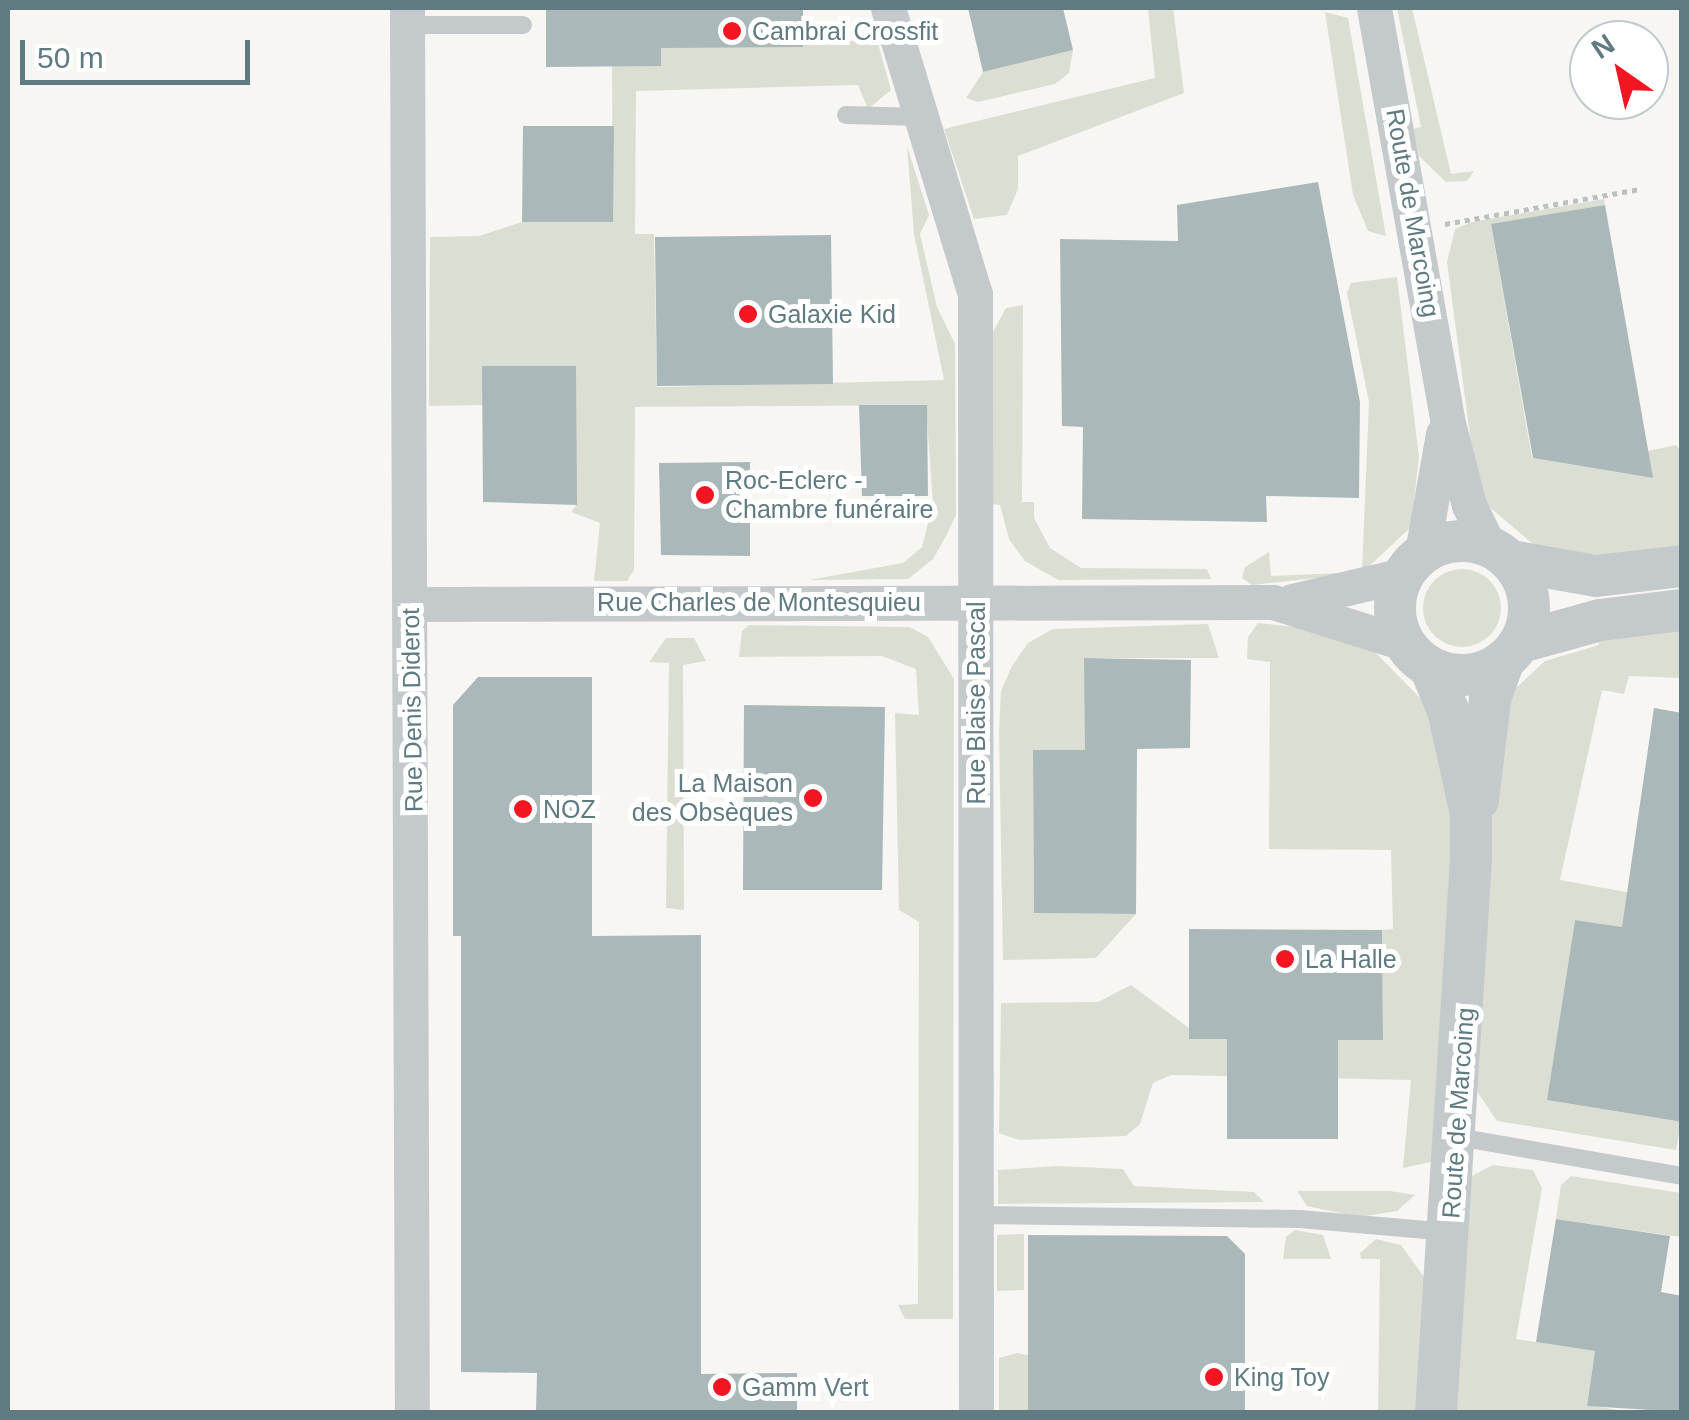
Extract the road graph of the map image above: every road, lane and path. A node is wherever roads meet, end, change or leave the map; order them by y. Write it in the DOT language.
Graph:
graph roads {
  1 [pos="888,8"];
  2 [pos="1374,8"];
  3 [pos="407,16"];
  4 [pos="523,25"];
  5 [pos="846,115"];
  6 [pos="922,117"];
  7 [pos="1640,189"];
  8 [pos="1417,229"];
  9 [pos="1447,418"];
  10 [pos="1500,553"];
  11 [pos="1412,564"];
  12 [pos="1682,566"];
  13 [pos="976,602"];
  14 [pos="1286,603"];
  15 [pos="410,604"];
  16 [pos="1682,610"];
  17 [pos="1512,651"];
  18 [pos="1417,655"];
  19 [pos="1470,814"];
  20 [pos="1457,1137"];
  21 [pos="1682,1176"];
  22 [pos="975,1215"];
  23 [pos="1449,1232"];
  24 [pos="412,1412"];
  25 [pos="976,1412"];
  26 [pos="1436,1412"];
  1 -- 6 [label="street, Rue Blaise Pascal"];
  2 -- 8 [label="street, Route de Marcoing"];
  3 -- 4 [label="lane"];
  3 -- 15 [label="street, Rue Denis Diderot"];
  5 -- 6 [label="lane"];
  6 -- 13 [label="street, Rue Blaise Pascal"];
  7 -- 8 [label="path"];
  8 -- 9 [label="street, Route de Marcoing"];
  9 -- 10 [label="street, Route de Marcoing"];
  9 -- 11 [label="street, Route de Marcoing"];
  10 -- 11 [label="street"];
  10 -- 12 [label="street"];
  10 -- 17 [label="street"];
  11 -- 14 [label="street, Rue Charles de Montesquieu"];
  11 -- 18 [label="street"];
  13 -- 14 [label="street, Rue Charles de Montesquieu"];
  13 -- 15 [label="street, Rue Charles de Montesquieu"];
  13 -- 22 [label="street, Rue Blaise Pascal"];
  14 -- 18 [label="street, Rue Charles de Montesquieu"];
  15 -- 24 [label="street, Rue Denis Diderot"];
  16 -- 17 [label="street"];
  17 -- 18 [label="street"];
  17 -- 19 [label="street, Route de Marcoing"];
  18 -- 19 [label="street, Route de Marcoing"];
  19 -- 20 [label="street, Route de Marcoing"];
  20 -- 21 [label="lane"];
  20 -- 23 [label="street, Route de Marcoing"];
  22 -- 23 [label="lane"];
  22 -- 25 [label="street, Rue Blaise Pascal"];
  23 -- 26 [label="street, Route de Marcoing"];
}
